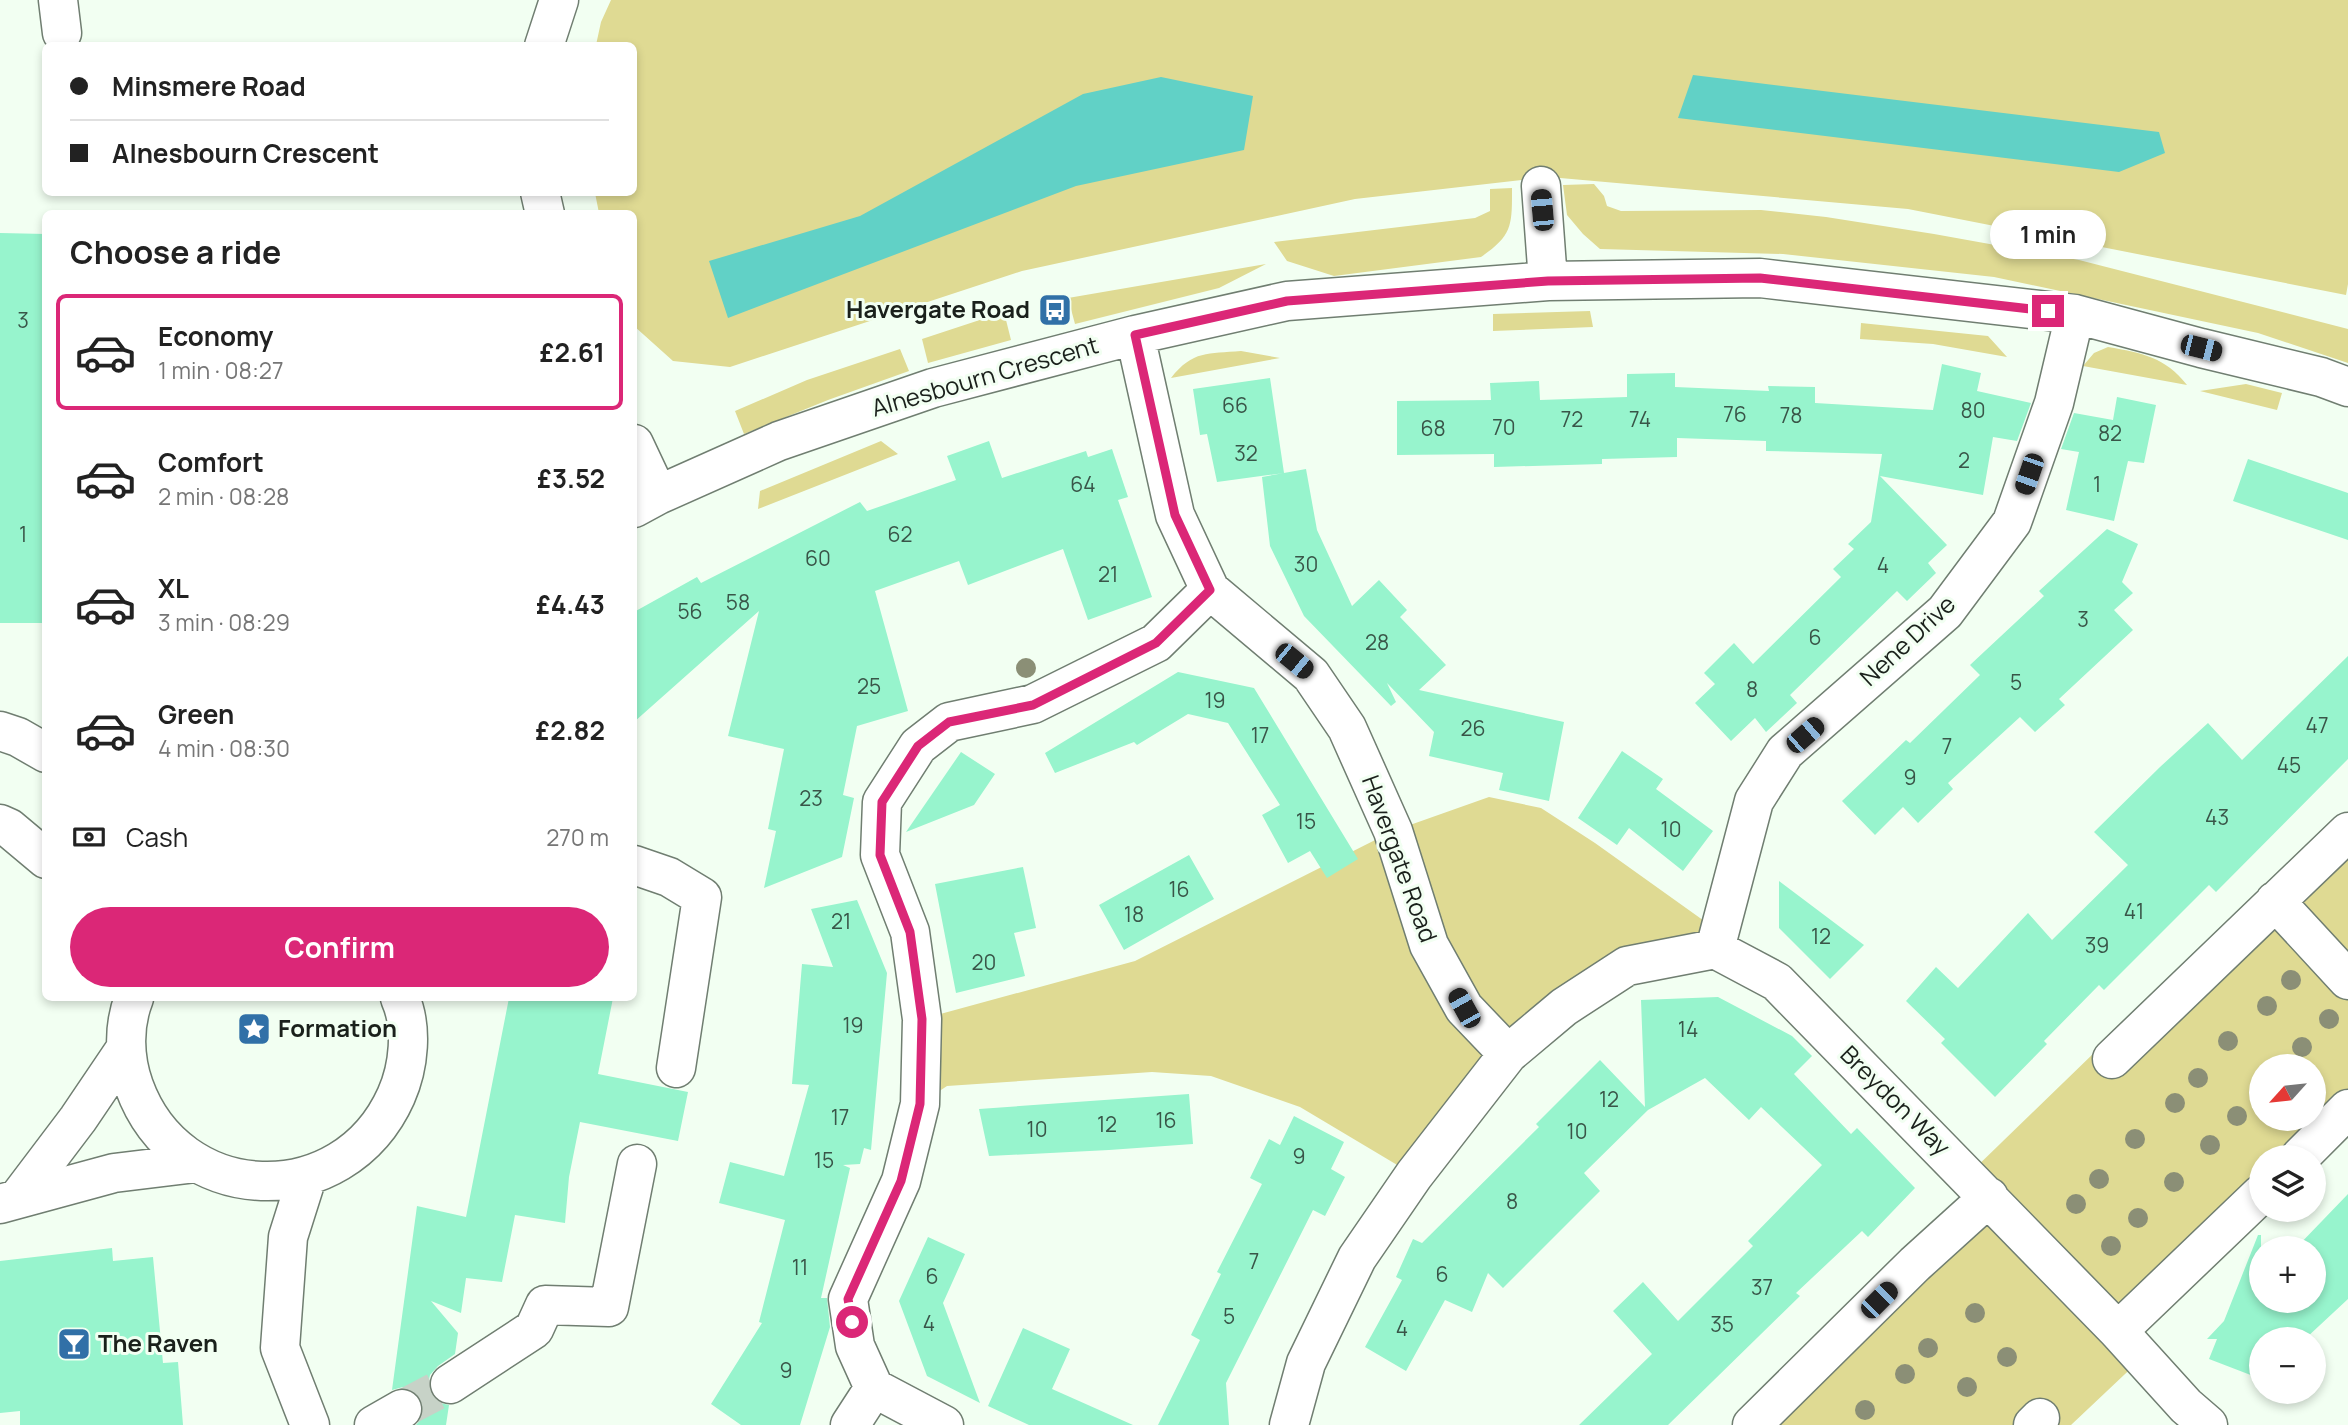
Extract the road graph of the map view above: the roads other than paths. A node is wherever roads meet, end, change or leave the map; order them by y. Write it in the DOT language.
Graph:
graph roads {
  1 [pos="559,0"];
  2 [pos="545,42"];
  3 [pos="1541,186"];
  4 [pos="1548,281"];
  5 [pos="2075,314"];
  6 [pos="1135,335"];
  7 [pos="2348,387"];
  8 [pos="637,458"];
  9 [pos="646,502"];
  10 [pos="1210,590"];
  11 [pos="0,731"];
  12 [pos="42,752"];
  13 [pos="0,824"];
  14 [pos="2348,832"];
  15 [pos="42,856"];
  16 [pos="637,866"];
  17 [pos="2275,901"];
  18 [pos="1715,949"];
  19 [pos="2348,980"];
  20 [pos="131,1001"];
  21 [pos="402,1001"];
  22 [pos="126,1048"];
  23 [pos="1508,1054"];
  24 [pos="2112,1059"];
  25 [pos="676,1068"];
  26 [pos="2348,1109"];
  27 [pos="2312,1145"];
  28 [pos="196,1163"];
  29 [pos="637,1164"];
  30 [pos="307,1177"];
  31 [pos="1989,1197"];
  32 [pos="9,1200"];
  33 [pos="2249,1205"];
  34 [pos="2118,1331"];
  35 [pos="450,1384"];
  36 [pos="874,1388"];
  37 [pos="310,1425"];
  38 [pos="850,1425"];
  39 [pos="944,1425"];
  40 [pos="1289,1425"];
  41 [pos="1752,1425"];
  42 [pos="2208,1425"];
  1 -- 2 [label="street"];
  3 -- 4 [label="street"];
  4 -- 5 [label="street, Alnesbourn Crescent"];
  4 -- 6 [label="street, Alnesbourn Crescent"];
  5 -- 7 [label="street, Alnesbourn Crescent"];
  5 -- 18 [label="street, Nene Drive"];
  6 -- 9 [label="street, Alnesbourn Crescent"];
  6 -- 10 [label="street, Havergate Road"];
  8 -- 9 [label="street"];
  10 -- 23 [label="street, Havergate Road"];
  10 -- 36 [label="street"];
  11 -- 12 [label="street"];
  13 -- 15 [label="street"];
  14 -- 17 [label="street"];
  16 -- 25 [label="street"];
  17 -- 19 [label="street"];
  17 -- 24 [label="street"];
  18 -- 23 [label="street"];
  18 -- 31 [label="street, Breydon Way"];
  20 -- 22 [label="street"];
  21 -- 30 [label="street"];
  22 -- 28 [label="street"];
  22 -- 32 [label="street"];
  23 -- 40 [label="street"];
  26 -- 27 [label="street"];
  28 -- 30 [label="street"];
  28 -- 32 [label="street"];
  29 -- 35 [label="street"];
  30 -- 37 [label="street"];
  31 -- 34 [label="street, Breydon Way"];
  31 -- 41 [label="street"];
  33 -- 34 [label="street"];
  34 -- 42 [label="street, Breydon Way"];
  36 -- 38 [label="street"];
  36 -- 39 [label="street"];
}
